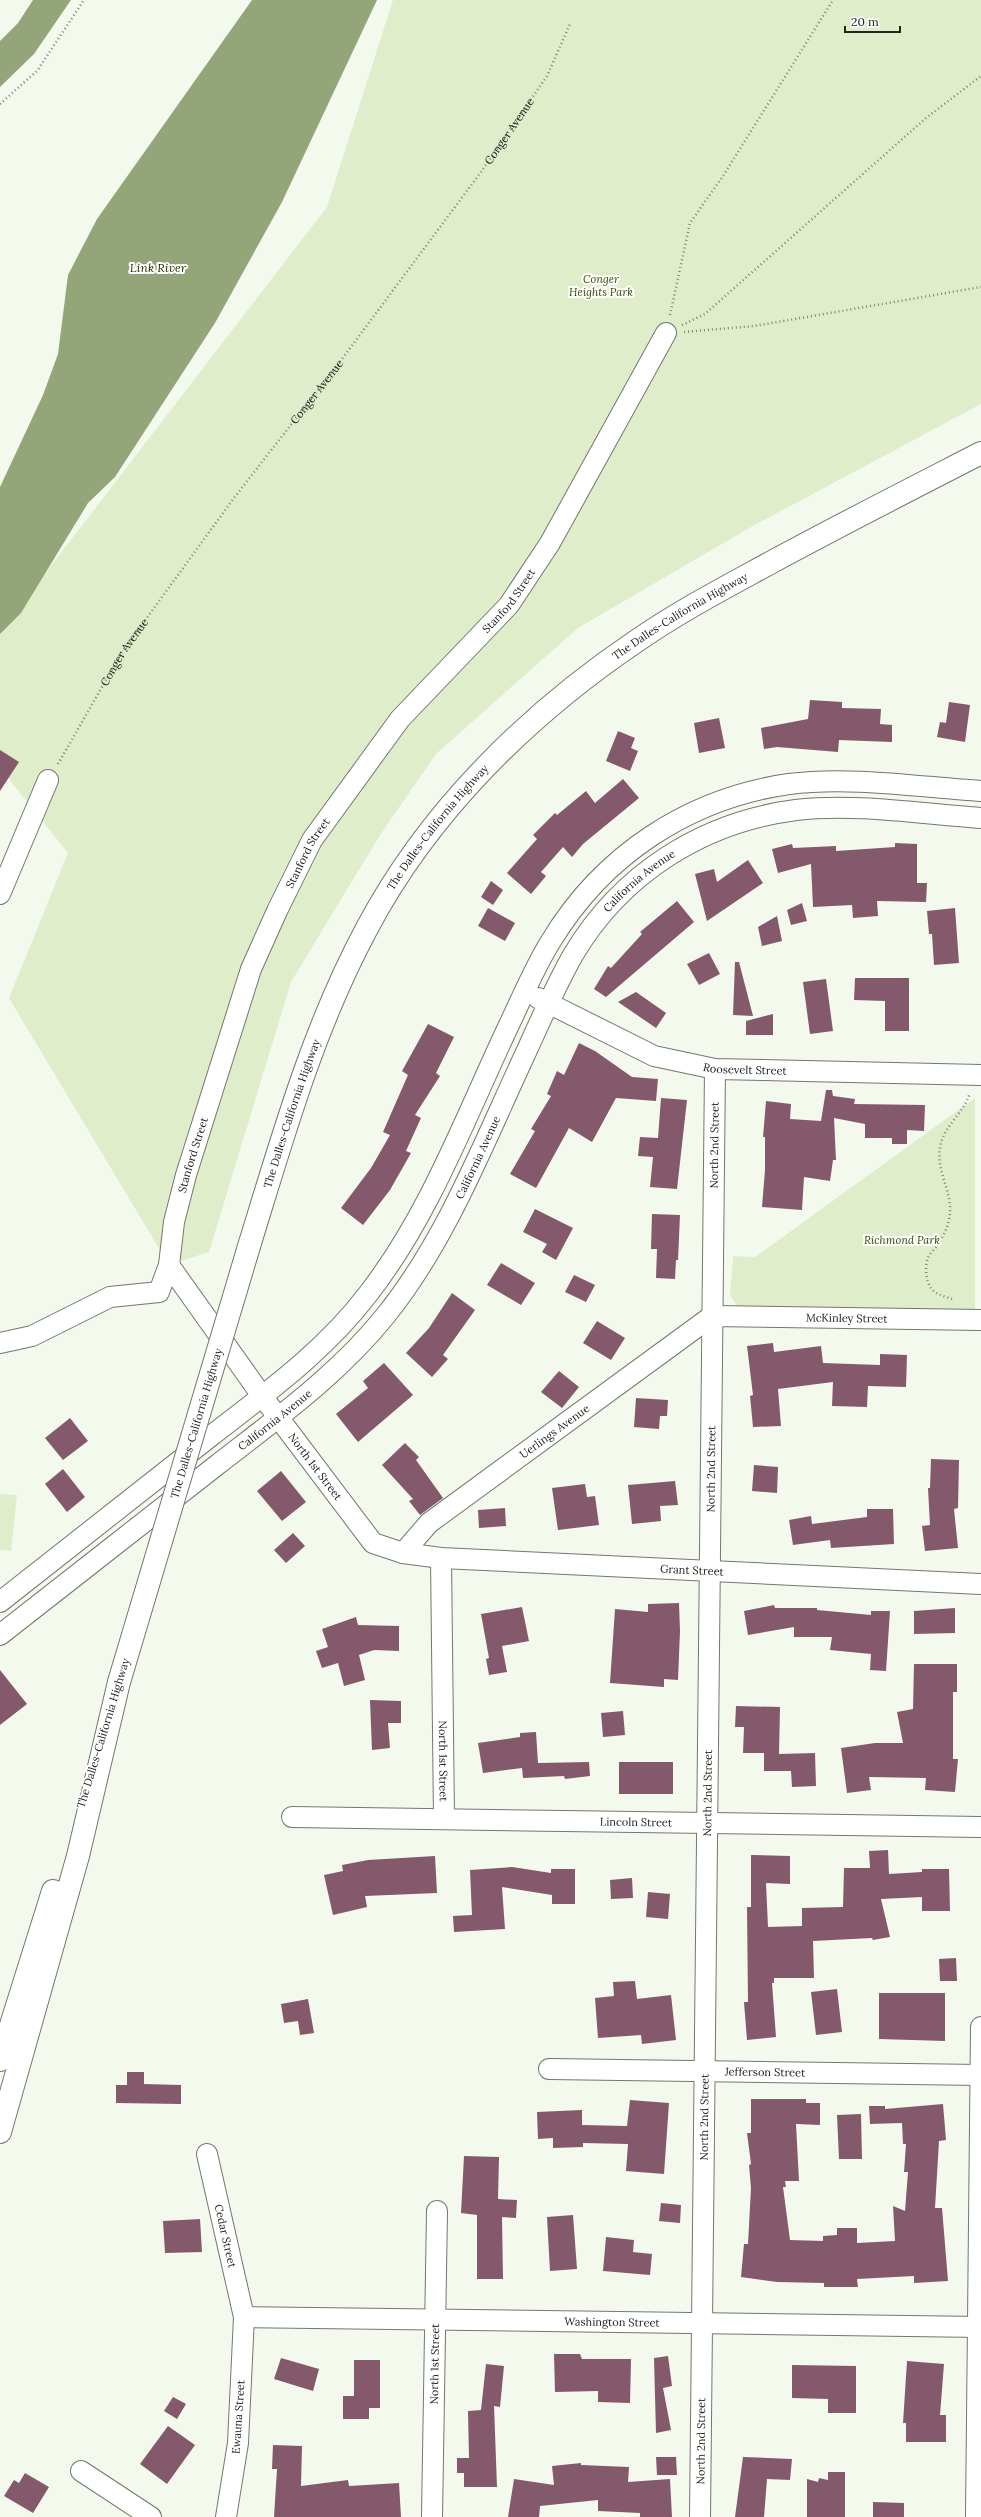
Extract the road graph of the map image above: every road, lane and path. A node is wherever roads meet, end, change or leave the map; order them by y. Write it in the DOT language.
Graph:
graph roads {
  1 [pos="84,0"];
  2 [pos="833,0"];
  3 [pos="570,24"];
  4 [pos="981,76"];
  5 [pos="0,104"];
  6 [pos="981,287"];
  7 [pos="666,333"];
  8 [pos="981,453"];
  9 [pos="61,759"];
  10 [pos="48,780"];
  11 [pos="981,791"];
  12 [pos="981,818"];
  13 [pos="0,894"];
  14 [pos="525,992"];
  15 [pos="549,1003"];
  16 [pos="715,1069"];
  17 [pos="977,1075"];
  18 [pos="169,1265"];
  19 [pos="955,1300"];
  20 [pos="712,1316"];
  21 [pos="981,1320"];
  22 [pos="0,1342"];
  23 [pos="262,1396"];
  24 [pos="278,1417"];
  25 [pos="403,1553"];
  26 [pos="441,1558"];
  27 [pos="710,1571"];
  28 [pos="981,1584"];
  29 [pos="0,1602"];
  30 [pos="0,1635"];
  31 [pos="119,1682"];
  32 [pos="292,1817"];
  33 [pos="444,1819"];
  34 [pos="707,1823"];
  35 [pos="981,1827"];
  36 [pos="981,2027"];
  37 [pos="0,2060"];
  38 [pos="549,2069"];
  39 [pos="705,2071"];
  40 [pos="981,2075"];
  41 [pos="0,2132"];
  42 [pos="207,2154"];
  43 [pos="437,2211"];
  44 [pos="244,2317"];
  45 [pos="434,2320"];
  46 [pos="702,2323"];
  47 [pos="980,2327"];
  48 [pos="81,2471"];
  49 [pos="138,2514"];
  50 [pos="226,2517"];
  51 [pos="432,2517"];
  52 [pos="700,2517"];
  53 [pos="976,2517"];
  1 -- 5 [label="path"];
  2 -- 7 [label="path"];
  3 -- 9 [label="path, Conger Avenue"];
  4 -- 7 [label="path"];
  6 -- 7 [label="path"];
  7 -- 18 [label="street, Stanford Street"];
  8 -- 31 [label="highway, The Dalles-California Highway, bridge"];
  10 -- 13 [label="street"];
  11 -- 14 [label="street"];
  12 -- 15 [label="street, California Avenue"];
  14 -- 15 [label="street, Roosevelt Street"];
  14 -- 23 [label="street"];
  15 -- 16 [label="street, Roosevelt Street"];
  15 -- 24 [label="street, California Avenue"];
  16 -- 17 [label="street, Roosevelt Street"];
  16 -- 20 [label="street, North 2nd Street"];
  17 -- 19 [label="path"];
  18 -- 22 [label="street, Stanford Street"];
  18 -- 23 [label="street, North 1st Street"];
  20 -- 21 [label="street, McKinley Street"];
  20 -- 25 [label="street, Uerlings Avenue"];
  20 -- 27 [label="street, North 2nd Street"];
  23 -- 24 [label="street, North 1st Street"];
  23 -- 29 [label="street"];
  24 -- 25 [label="street, North 1st Street"];
  24 -- 30 [label="street, California Avenue"];
  25 -- 26 [label="street, Grant Street"];
  26 -- 27 [label="street, Grant Street"];
  26 -- 33 [label="street, North 1st Street"];
  27 -- 28 [label="street, Grant Street"];
  27 -- 34 [label="street, North 2nd Street"];
  31 -- 37 [label="highway, The Dalles-California Highway"];
  31 -- 41 [label="highway"];
  32 -- 33 [label="street, Lincoln Street"];
  33 -- 34 [label="street, Lincoln Street"];
  34 -- 35 [label="street, Lincoln Street"];
  34 -- 39 [label="street, North 2nd Street"];
  36 -- 40 [label="street"];
  38 -- 39 [label="street, Jefferson Street"];
  39 -- 40 [label="street, Jefferson Street"];
  39 -- 46 [label="street, North 2nd Street"];
  40 -- 47 [label="street"];
  42 -- 44 [label="street, Cedar Street"];
  43 -- 45 [label="street, North 1st Street"];
  44 -- 45 [label="street, Washington Street"];
  44 -- 50 [label="street, Ewauna Street"];
  45 -- 46 [label="street, Washington Street"];
  45 -- 51 [label="street, North 1st Street"];
  46 -- 47 [label="street, Washington Street"];
  46 -- 52 [label="street, North 2nd Street"];
  47 -- 53 [label="street"];
  48 -- 49 [label="street"];
}
